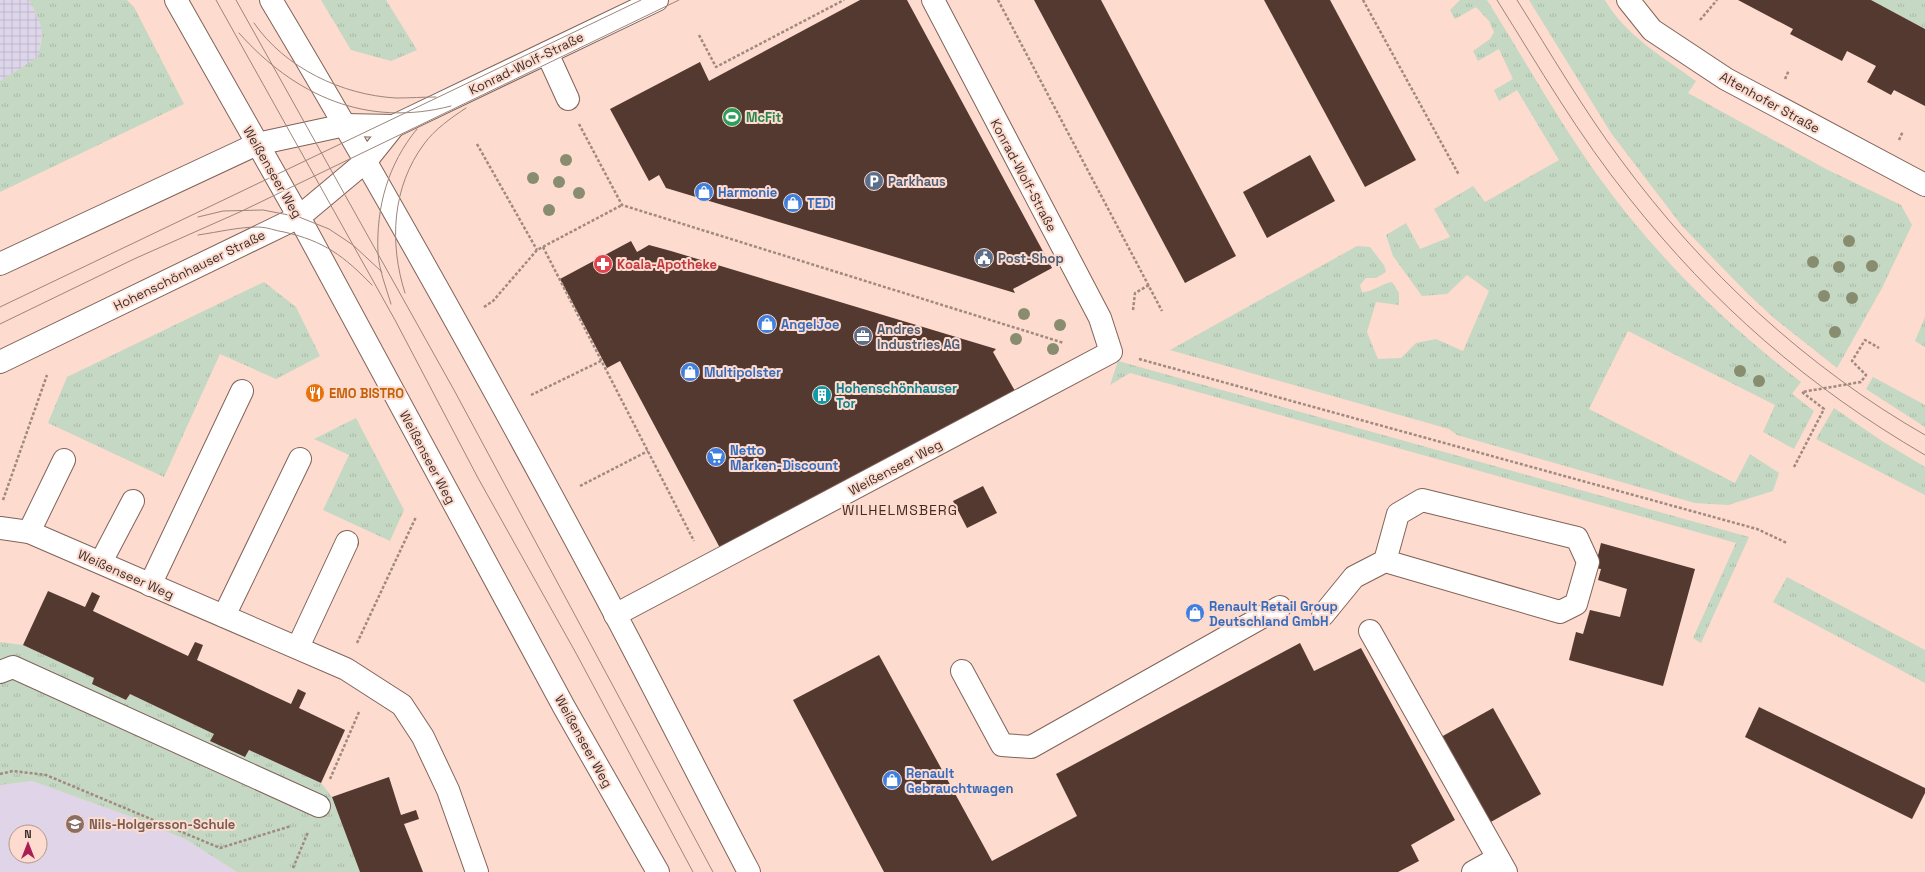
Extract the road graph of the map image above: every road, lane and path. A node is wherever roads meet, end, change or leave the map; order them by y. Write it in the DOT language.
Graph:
graph roads {
  1 [pos="176,0"];
  2 [pos="271,0"];
  3 [pos="657,0"];
  4 [pos="844,0"];
  5 [pos="933,0"];
  6 [pos="998,0"];
  7 [pos="1363,0"];
  8 [pos="1628,0"];
  9 [pos="1717,0"];
  10 [pos="1700,20"];
  11 [pos="699,35"];
  12 [pos="547,53"];
  13 [pos="568,99"];
  14 [pos="345,125"];
  15 [pos="394,126"];
  16 [pos="257,144"];
  17 [pos="477,144"];
  18 [pos="366,162"];
  19 [pos="1459,175"];
  20 [pos="1925,185"];
  21 [pos="622,205"];
  22 [pos="299,217"];
  23 [pos="543,247"];
  24 [pos="538,250"];
  25 [pos="0,264"];
  26 [pos="1149,285"];
  27 [pos="484,307"];
  28 [pos="1133,310"];
  29 [pos="1162,311"];
  30 [pos="1067,344"];
  31 [pos="1879,348"];
  32 [pos="1111,352"];
  33 [pos="601,361"];
  34 [pos="0,362"];
  35 [pos="47,375"];
  36 [pos="242,391"];
  37 [pos="531,395"];
  38 [pos="648,451"];
  39 [pos="300,459"];
  40 [pos="64,460"];
  41 [pos="1794,467"];
  42 [pos="580,486"];
  43 [pos="2,500"];
  44 [pos="133,501"];
  45 [pos="416,517"];
  46 [pos="0,528"];
  47 [pos="29,532"];
  48 [pos="347,542"];
  49 [pos="1787,543"];
  50 [pos="1385,561"];
  51 [pos="102,562"];
  52 [pos="706,566"];
  53 [pos="150,585"];
  54 [pos="1280,607"];
  55 [pos="616,615"];
  56 [pos="1323,615"];
  57 [pos="224,616"];
  58 [pos="1370,631"];
  59 [pos="298,647"];
  60 [pos="355,648"];
  61 [pos="962,671"];
  62 [pos="0,672"];
  63 [pos="360,708"];
  64 [pos="338,760"];
  65 [pos="0,774"];
  66 [pos="319,806"];
  67 [pos="310,826"];
  68 [pos="1502,865"];
  69 [pos="293,868"];
  70 [pos="477,872"];
  71 [pos="658,872"];
  72 [pos="749,872"];
  73 [pos="1473,872"];
  1 -- 16 [label="main road, Weißenseer Weg"];
  2 -- 14 [label="main road"];
  3 -- 12 [label="main road, Konrad-Wolf-Straße"];
  4 -- 11 [label="path"];
  5 -- 32 [label="main road, Konrad-Wolf-Straße"];
  6 -- 26 [label="path"];
  7 -- 19 [label="path"];
  8 -- 20 [label="main road, Altenhofer Straße"];
  9 -- 10 [label="path"];
  12 -- 13 [label="main road"];
  12 -- 15 [label="main road, Konrad-Wolf-Straße"];
  13 -- 21 [label="path"];
  14 -- 15 [label="main road, Konrad-Wolf-Straße"];
  14 -- 16 [label="main road"];
  14 -- 18 [label="main road"];
  15 -- 18 [label="main road, Konrad-Wolf-Straße"];
  16 -- 22 [label="main road, Weißenseer Weg"];
  16 -- 25 [label="main road"];
  17 -- 24 [label="path"];
  18 -- 22 [label="main road, Hohenschönhauser Straße"];
  18 -- 55 [label="main road"];
  21 -- 23 [label="path"];
  21 -- 30 [label="path"];
  22 -- 34 [label="main road, Hohenschönhauser Straße"];
  22 -- 71 [label="main road, Weißenseer Weg"];
  23 -- 24 [label="path"];
  23 -- 33 [label="path"];
  24 -- 27 [label="path"];
  26 -- 28 [label="path"];
  26 -- 29 [label="path"];
  31 -- 41 [label="path"];
  32 -- 49 [label="path"];
  32 -- 52 [label="main road, Weißenseer Weg"];
  33 -- 37 [label="path"];
  33 -- 38 [label="path"];
  35 -- 43 [label="path"];
  36 -- 53 [label="main road"];
  38 -- 42 [label="path"];
  38 -- 52 [label="path"];
  39 -- 57 [label="main road"];
  40 -- 47 [label="main road"];
  44 -- 51 [label="main road"];
  45 -- 60 [label="path"];
  46 -- 47 [label="main road"];
  47 -- 51 [label="main road, Weißenseer Weg"];
  48 -- 59 [label="main road"];
  50 -- 50 [label="main road"];
  50 -- 56 [label="main road"];
  51 -- 53 [label="main road, Weißenseer Weg"];
  52 -- 55 [label="main road, Weißenseer Weg"];
  53 -- 57 [label="main road, Weißenseer Weg"];
  54 -- 61 [label="main road"];
  55 -- 72 [label="main road"];
  57 -- 59 [label="main road, Weißenseer Weg"];
  58 -- 68 [label="main road"];
  59 -- 70 [label="main road, Weißenseer Weg"];
  62 -- 66 [label="main road"];
  63 -- 64 [label="path"];
  65 -- 67 [label="path"];
  66 -- 67 [label="path"];
  67 -- 69 [label="path"];
  68 -- 73 [label="main road"];
}
